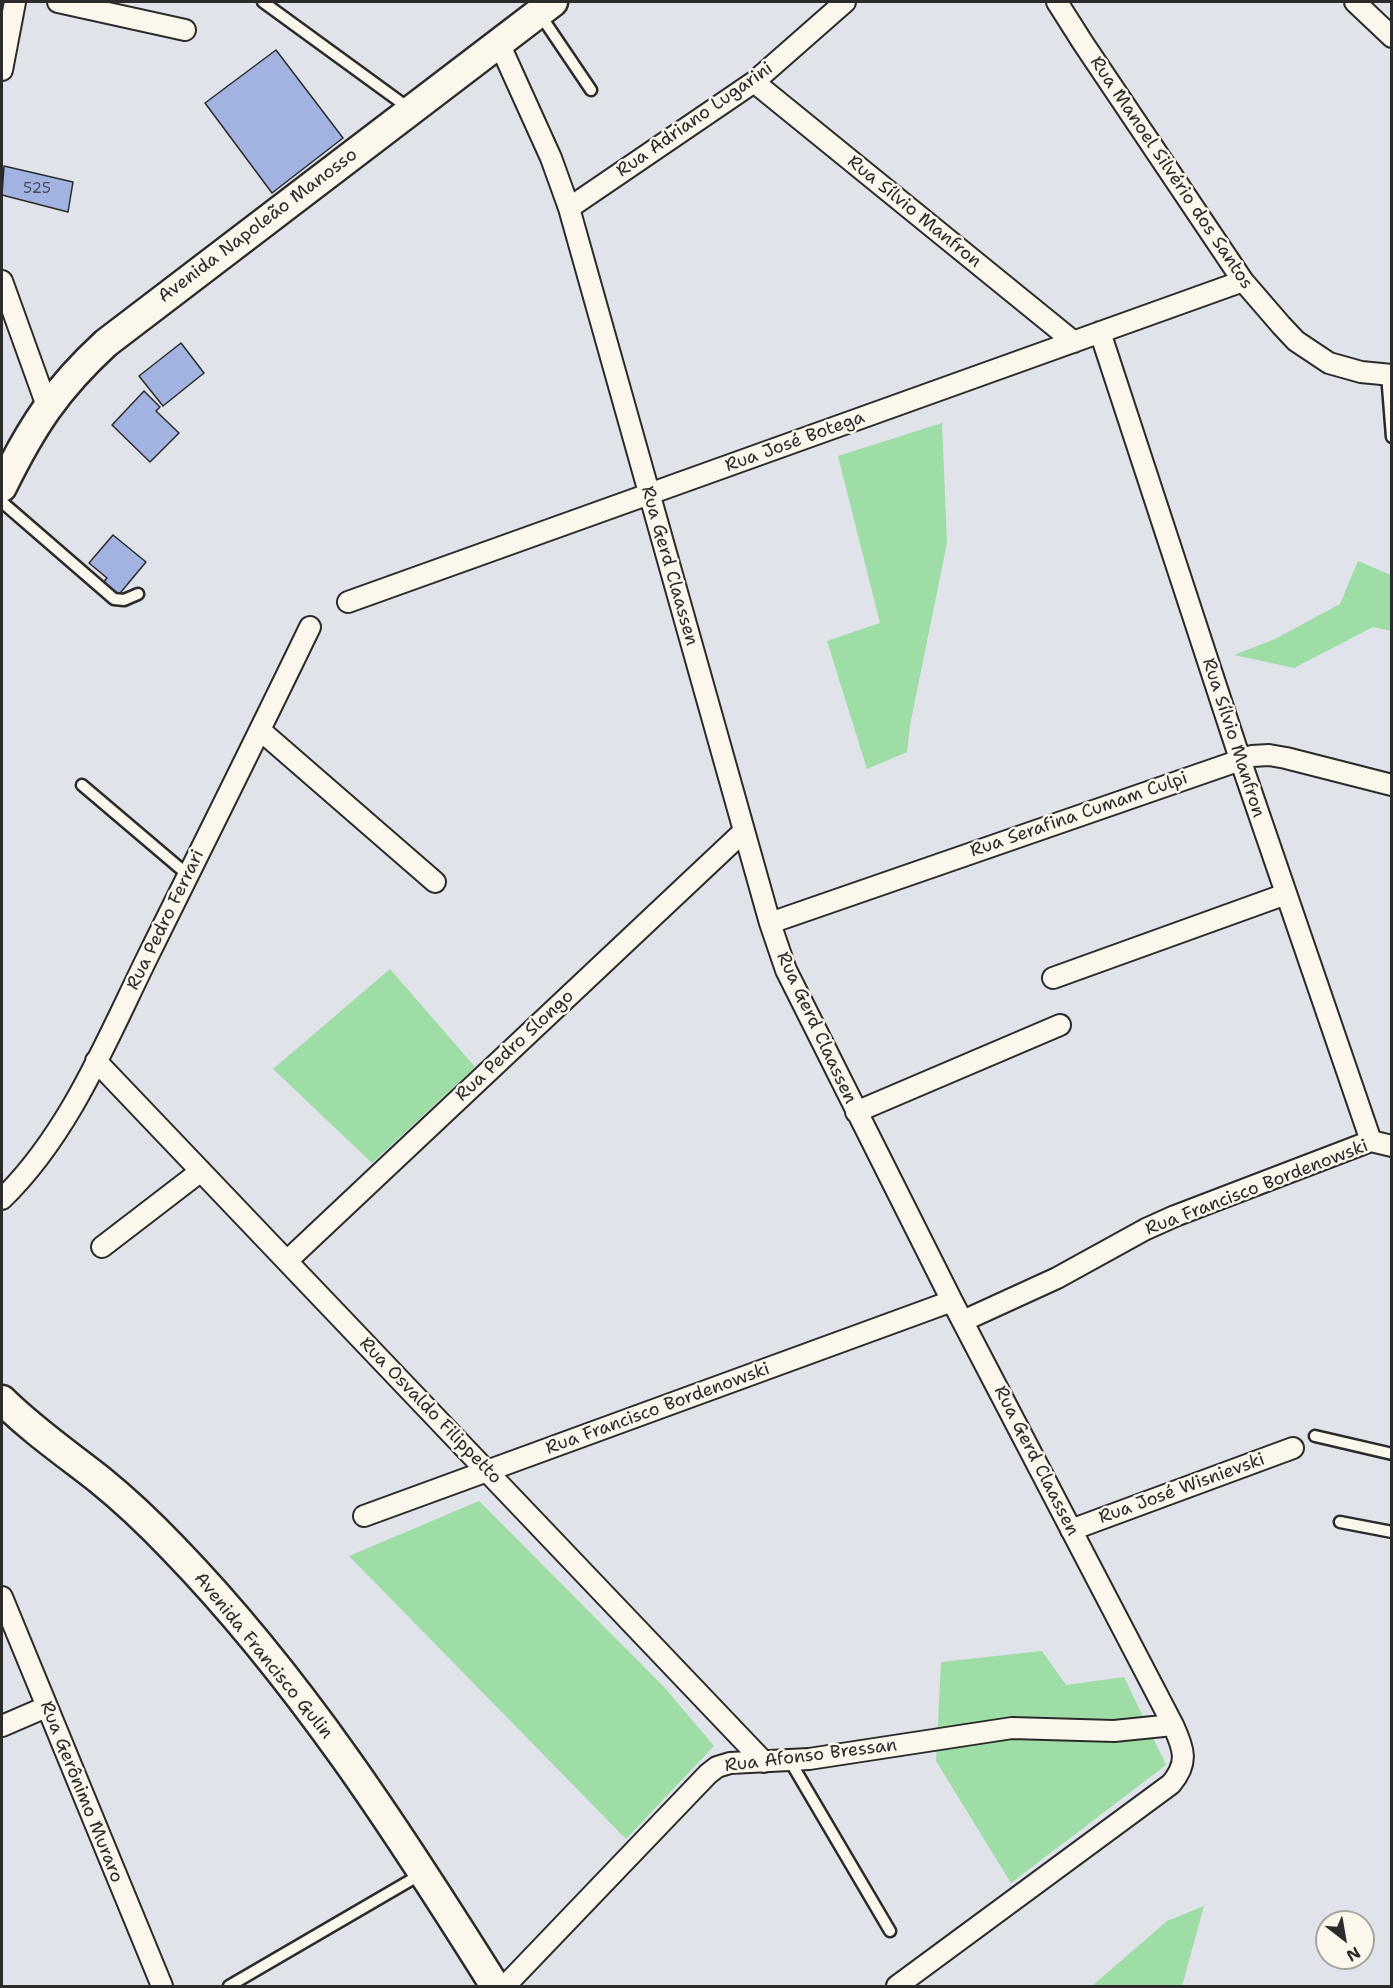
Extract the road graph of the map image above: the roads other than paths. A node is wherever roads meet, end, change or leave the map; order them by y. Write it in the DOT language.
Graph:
graph roads {
  1 [pos="15,2"];
  2 [pos="58,2"];
  3 [pos="263,2"];
  4 [pos="844,2"];
  5 [pos="1057,2"];
  6 [pos="1355,2"];
  7 [pos="546,7"];
  8 [pos="185,30"];
  9 [pos="1392,37"];
  10 [pos="499,43"];
  11 [pos="2,70"];
  12 [pos="754,82"];
  13 [pos="591,90"];
  14 [pos="411,110"];
  15 [pos="569,208"];
  16 [pos="2,281"];
  17 [pos="1243,281"];
  18 [pos="1100,333"];
  19 [pos="1074,342"];
  20 [pos="1389,375"];
  21 [pos="47,406"];
  22 [pos="1392,437"];
  23 [pos="2,487"];
  24 [pos="649,494"];
  25 [pos="2,502"];
  26 [pos="138,594"];
  27 [pos="348,602"];
  28 [pos="310,627"];
  29 [pos="260,730"];
  30 [pos="1240,759"];
  31 [pos="82,785"];
  32 [pos="1392,785"];
  33 [pos="744,831"];
  34 [pos="188,875"];
  35 [pos="435,882"];
  36 [pos="1286,894"];
  37 [pos="770,923"];
  38 [pos="1053,978"];
  39 [pos="1060,1025"];
  40 [pos="96,1061"];
  41 [pos="856,1112"];
  42 [pos="1371,1141"];
  43 [pos="1392,1146"];
  44 [pos="201,1171"];
  45 [pos="2,1200"];
  46 [pos="102,1247"];
  47 [pos="287,1261"];
  48 [pos="952,1301"];
  49 [pos="963,1321"];
  50 [pos="2,1400"];
  51 [pos="1315,1436"];
  52 [pos="1293,1448"];
  53 [pos="1392,1454"];
  54 [pos="487,1471"];
  55 [pos="364,1516"];
  56 [pos="1340,1522"];
  57 [pos="1071,1530"];
  58 [pos="1392,1532"];
  59 [pos="2,1597"];
  60 [pos="46,1707"];
  61 [pos="1173,1725"];
  62 [pos="2,1726"];
  63 [pos="790,1761"];
  64 [pos="764,1762"];
  65 [pos="423,1873"];
  66 [pos="890,1931"];
  67 [pos="162,1986"];
  68 [pos="229,1986"];
  69 [pos="495,1986"];
  70 [pos="504,1986"];
  71 [pos="897,1986"];
  1 -- 11 [label="street"];
  2 -- 8 [label="street"];
  3 -- 14 [label="lane"];
  4 -- 12 [label="street, Rua Adriano Lugarini"];
  5 -- 17 [label="street, Rua Manoel Silvério dos Santos"];
  6 -- 9 [label="street"];
  7 -- 10 [label="street, Avenida Napoleão Manosso"];
  7 -- 13 [label="lane"];
  10 -- 14 [label="street, Avenida Napoleão Manosso"];
  10 -- 15 [label="street, Rua Gerd Claassen"];
  12 -- 15 [label="street, Rua Adriano Lugarini"];
  12 -- 19 [label="street, Rua Sílvio Manfron"];
  14 -- 21 [label="street, Avenida Napoleão Manosso"];
  15 -- 24 [label="street, Rua Gerd Claassen"];
  16 -- 21 [label="street"];
  17 -- 18 [label="street, Rua José Botega"];
  17 -- 20 [label="street, Rua Manoel Silvério dos Santos"];
  18 -- 19 [label="street, Rua José Botega"];
  18 -- 30 [label="street, Rua Sílvio Manfron"];
  19 -- 24 [label="street, Rua José Botega"];
  20 -- 22 [label="lane"];
  21 -- 23 [label="street, Avenida Napoleão Manosso"];
  24 -- 27 [label="street, Rua José Botega"];
  24 -- 33 [label="street, Rua Gerd Claassen"];
  25 -- 26 [label="lane"];
  28 -- 29 [label="street, Rua Pedro Ferrari"];
  29 -- 34 [label="street, Rua Pedro Ferrari"];
  29 -- 35 [label="street"];
  30 -- 32 [label="street, Rua Serafina Cumam Culpi"];
  30 -- 36 [label="street, Rua Sílvio Manfron"];
  30 -- 37 [label="street, Rua Serafina Cumam Culpi"];
  31 -- 34 [label="lane"];
  33 -- 37 [label="street, Rua Gerd Claassen"];
  33 -- 47 [label="street, Rua Pedro Slongo"];
  34 -- 40 [label="street, Rua Pedro Ferrari"];
  36 -- 38 [label="street"];
  36 -- 42 [label="street, Rua Sílvio Manfron"];
  37 -- 41 [label="street, Rua Gerd Claassen"];
  39 -- 41 [label="street"];
  40 -- 44 [label="street, Rua Osvaldo Filippetto"];
  40 -- 45 [label="street, Rua Pedro Ferrari"];
  41 -- 48 [label="street, Rua Gerd Claassen"];
  42 -- 43 [label="street, Rua Francisco Bordenowski"];
  42 -- 49 [label="street, Rua Francisco Bordenowski"];
  44 -- 46 [label="street"];
  44 -- 47 [label="street, Rua Osvaldo Filippetto"];
  47 -- 54 [label="street, Rua Osvaldo Filippetto"];
  48 -- 49 [label="street, Rua Gerd Claassen"];
  48 -- 54 [label="street, Rua Francisco Bordenowski"];
  49 -- 57 [label="street, Rua Gerd Claassen"];
  50 -- 65 [label="street, Avenida Francisco Gulin"];
  51 -- 53 [label="lane"];
  52 -- 57 [label="street, Rua José Wisnievski"];
  54 -- 55 [label="street, Rua Francisco Bordenowski"];
  54 -- 64 [label="street, Rua Osvaldo Filippetto"];
  56 -- 58 [label="lane"];
  57 -- 61 [label="street, Rua Gerd Claassen"];
  59 -- 60 [label="street, Rua Gerônimo Muraro"];
  60 -- 62 [label="street"];
  60 -- 67 [label="street, Rua Gerônimo Muraro"];
  61 -- 63 [label="street, Rua Afonso Bressan"];
  61 -- 71 [label="street, Rua Gerd Claassen"];
  63 -- 64 [label="street, Rua Afonso Bressan"];
  63 -- 66 [label="lane"];
  64 -- 70 [label="street, Rua Afonso Bressan"];
  65 -- 68 [label="lane"];
  65 -- 69 [label="street, Avenida Francisco Gulin"];
}
